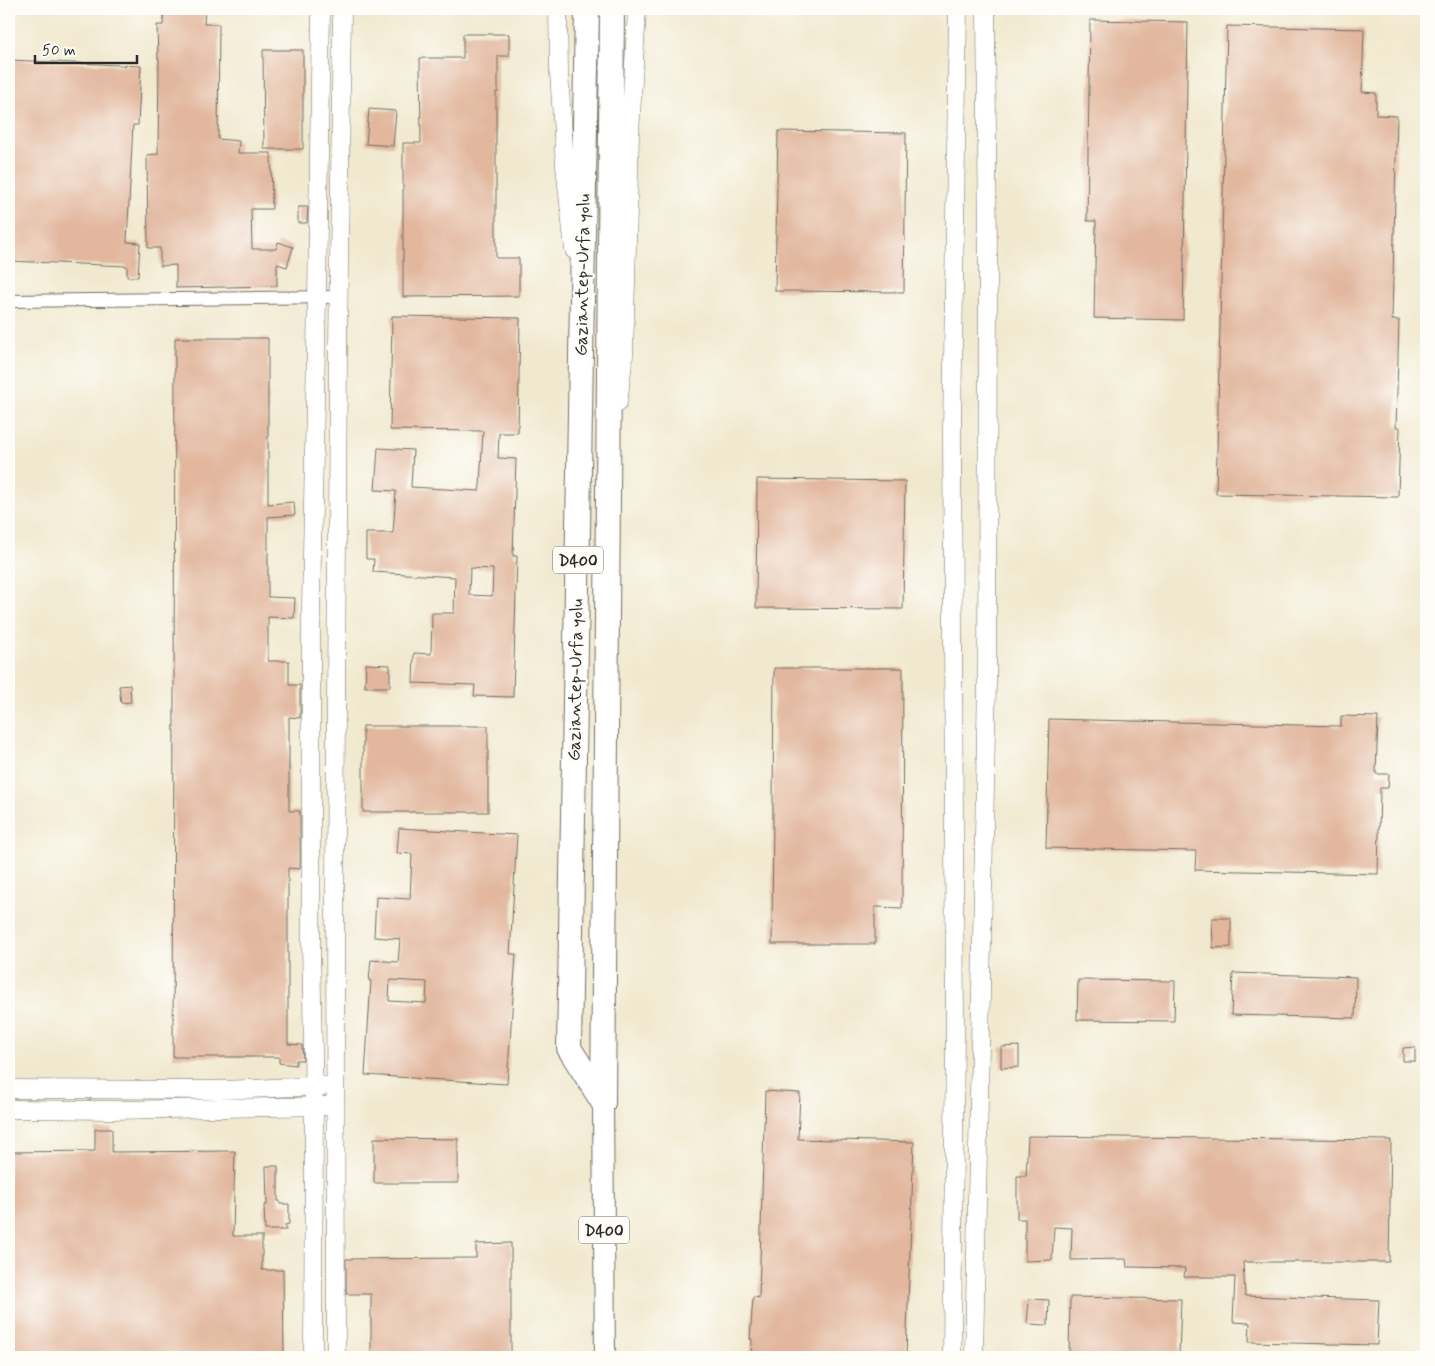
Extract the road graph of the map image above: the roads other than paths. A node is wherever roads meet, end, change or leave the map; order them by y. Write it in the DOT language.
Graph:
graph roads {
  1 [pos="321,9"];
  2 [pos="342,9"];
  3 [pos="558,9"];
  4 [pos="587,9"];
  5 [pos="612,9"];
  6 [pos="637,9"];
  7 [pos="958,9"];
  8 [pos="986,9"];
  9 [pos="317,297"];
  10 [pos="338,298"];
  11 [pos="9,301"];
  12 [pos="582,322"];
  13 [pos="608,497"];
  14 [pos="335,1085"];
  15 [pos="313,1087"];
  16 [pos="9,1090"];
  17 [pos="603,1102"];
  18 [pos="336,1105"];
  19 [pos="314,1106"];
  20 [pos="9,1109"];
  21 [pos="314,1357"];
  22 [pos="336,1357"];
  23 [pos="605,1357"];
  24 [pos="952,1357"];
  25 [pos="974,1357"];
  1 -- 9 [label="street"];
  2 -- 10 [label="street"];
  3 -- 12 [label="street"];
  4 -- 12 [label="highway, Gaziantep-Urfa yolu / D400"];
  5 -- 13 [label="highway, Gaziantep-Urfa yolu / D400"];
  6 -- 13 [label="street"];
  7 -- 24 [label="street"];
  8 -- 25 [label="street"];
  9 -- 10 [label="street"];
  9 -- 11 [label="street"];
  9 -- 15 [label="street"];
  10 -- 14 [label="street"];
  12 -- 17 [label="highway, Gaziantep-Urfa yolu / D400"];
  13 -- 17 [label="highway, Gaziantep-Urfa yolu / D400"];
  14 -- 15 [label="street"];
  14 -- 18 [label="street"];
  15 -- 16 [label="street"];
  15 -- 19 [label="street"];
  17 -- 23 [label="main road, Gaziantep-Urfa yolu / D400"];
  18 -- 19 [label="street"];
  18 -- 22 [label="street"];
  19 -- 20 [label="street"];
  19 -- 21 [label="street"];
}
